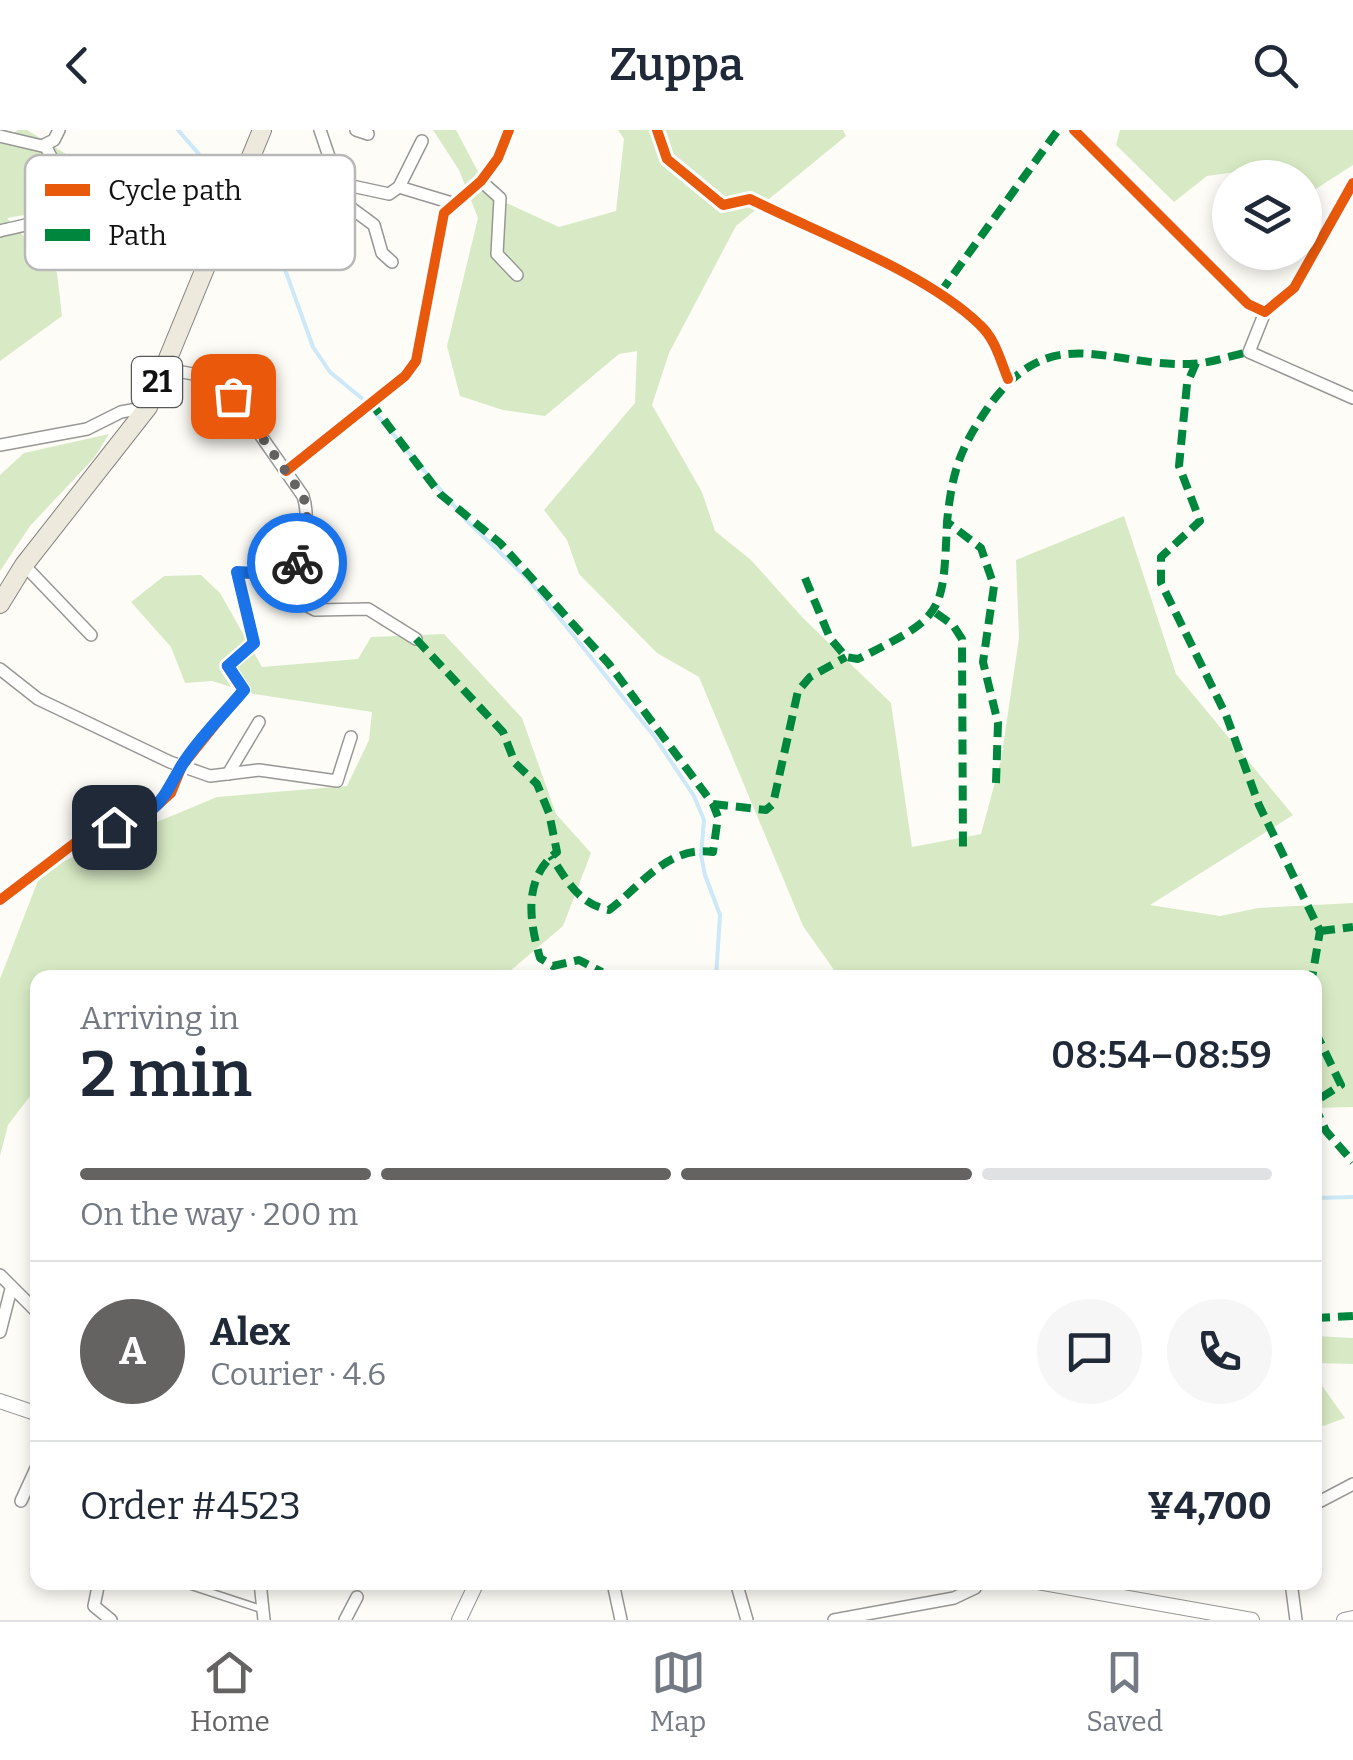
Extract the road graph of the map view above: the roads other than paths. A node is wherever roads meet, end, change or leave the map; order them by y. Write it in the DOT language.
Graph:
graph roads {
  1 [pos="58,130"];
  2 [pos="262,130"];
  3 [pos="320,130"];
  4 [pos="510,130"];
  5 [pos="657,130"];
  6 [pos="1074,130"];
  7 [pos="0,136"];
  8 [pos="422,141"];
  9 [pos="44,145"];
  10 [pos="49,155"];
  11 [pos="251,155"];
  12 [pos="329,155"];
  13 [pos="481,181"];
  14 [pos="1353,183"];
  15 [pos="355,186"];
  16 [pos="400,187"];
  17 [pos="452,203"];
  18 [pos="355,211"];
  19 [pos="25,225"];
  20 [pos="0,231"];
  21 [pos="392,262"];
  22 [pos="203,270"];
  23 [pos="518,274"];
  24 [pos="1265,312"];
  25 [pos="162,368"];
  26 [pos="1008,379"];
  27 [pos="1353,398"];
  28 [pos="148,407"];
  29 [pos="0,445"];
  30 [pos="286,471"];
  31 [pos="24,565"];
  32 [pos="296,575"];
  33 [pos="0,604"];
  34 [pos="90,634"];
  35 [pos="416,639"];
  36 [pos="0,669"];
  37 [pos="259,722"];
  38 [pos="351,737"];
  39 [pos="182,766"];
  40 [pos="228,774"];
  41 [pos="0,900"];
  42 [pos="0,1275"];
  43 [pos="11,1289"];
  44 [pos="30,1306"];
  45 [pos="0,1332"];
  46 [pos="0,1402"];
  47 [pos="30,1411"];
  48 [pos="30,1482"];
  49 [pos="1353,1484"];
  50 [pos="1322,1500"];
  51 [pos="22,1501"];
  52 [pos="97,1590"];
  53 [pos="200,1590"];
  54 [pos="472,1590"];
  55 [pos="615,1590"];
  56 [pos="738,1590"];
  57 [pos="971,1590"];
  58 [pos="1083,1590"];
  59 [pos="1292,1590"];
  60 [pos="357,1597"];
  61 [pos="263,1614"];
  62 [pos="1353,1618"];
  63 [pos="111,1620"];
  64 [pos="345,1620"];
  65 [pos="459,1620"];
  66 [pos="622,1620"];
  67 [pos="747,1620"];
  68 [pos="834,1620"];
  69 [pos="1252,1620"];
  70 [pos="1296,1620"];
  71 [pos="1344,1620"];
  1 -- 9 [label="street"];
  2 -- 11 [label="main road, 21"];
  3 -- 12 [label="street"];
  4 -- 13 [label="street"];
  5 -- 26 [label="street"];
  6 -- 24 [label="street"];
  7 -- 9 [label="street"];
  8 -- 16 [label="street"];
  9 -- 10 [label="street"];
  13 -- 17 [label="street"];
  13 -- 23 [label="street"];
  14 -- 24 [label="street"];
  15 -- 16 [label="street"];
  16 -- 17 [label="street"];
  17 -- 30 [label="street"];
  18 -- 21 [label="street"];
  19 -- 20 [label="street"];
  22 -- 25 [label="main road, 21"];
  24 -- 27 [label="street"];
  25 -- 28 [label="main road, 21"];
  25 -- 30 [label="street"];
  28 -- 29 [label="street"];
  28 -- 31 [label="main road, 21"];
  30 -- 32 [label="street"];
  31 -- 33 [label="main road, 21"];
  31 -- 34 [label="street"];
  32 -- 35 [label="street"];
  32 -- 39 [label="street"];
  36 -- 39 [label="street"];
  37 -- 40 [label="street"];
  38 -- 40 [label="street"];
  39 -- 40 [label="street"];
  39 -- 41 [label="street"];
  42 -- 43 [label="street"];
  43 -- 44 [label="street"];
  43 -- 45 [label="street"];
  46 -- 47 [label="street"];
  48 -- 51 [label="street"];
  49 -- 50 [label="street"];
  52 -- 63 [label="street"];
  53 -- 61 [label="lane"];
  54 -- 65 [label="street"];
  55 -- 66 [label="street"];
  56 -- 67 [label="street"];
  57 -- 68 [label="street"];
  58 -- 69 [label="street"];
  59 -- 70 [label="street"];
  60 -- 64 [label="street"];
  62 -- 71 [label="street"];
}
